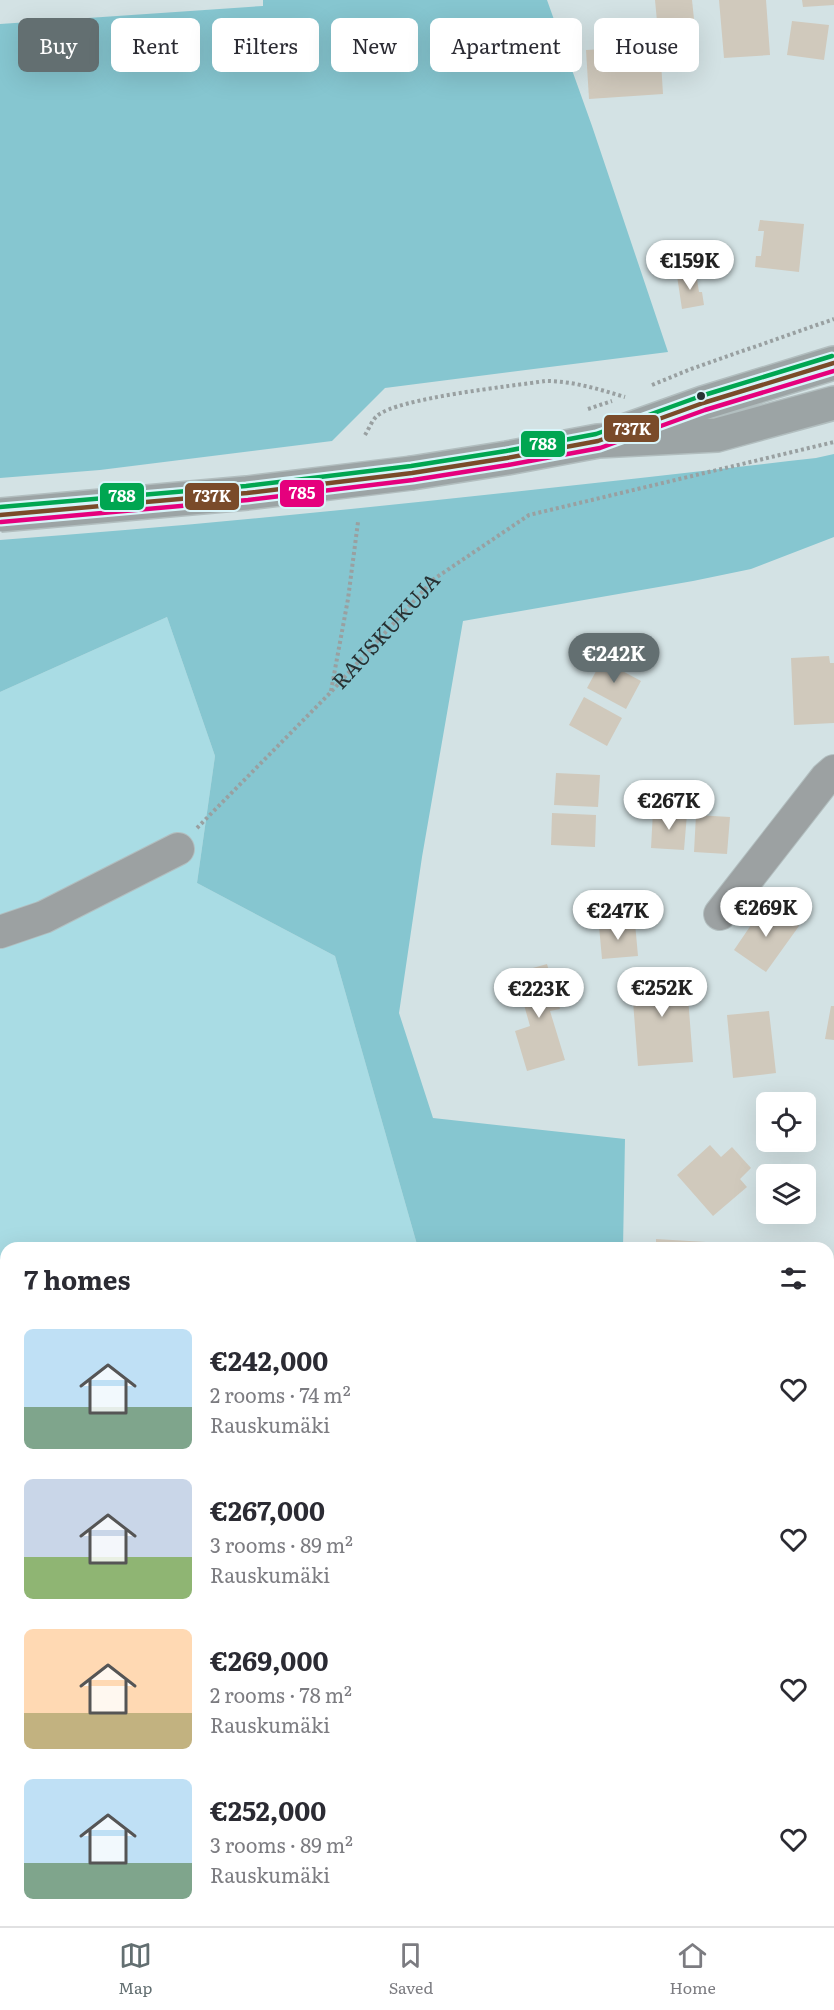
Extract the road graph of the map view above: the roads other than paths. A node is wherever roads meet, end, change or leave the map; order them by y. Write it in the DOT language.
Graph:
graph roads {
  1 [pos="834,363"];
  2 [pos="834,403"];
  3 [pos="598,441"];
  4 [pos="0,515"];
  5 [pos="834,771"];
  6 [pos="178,849"];
  7 [pos="720,914"];
  8 [pos="0,933"];
  1 -- 3 [label="main road"];
  2 -- 3 [label="main road"];
  3 -- 4 [label="main road, bridge"];
  5 -- 7 [label="street"];
  6 -- 8 [label="street"];
}
